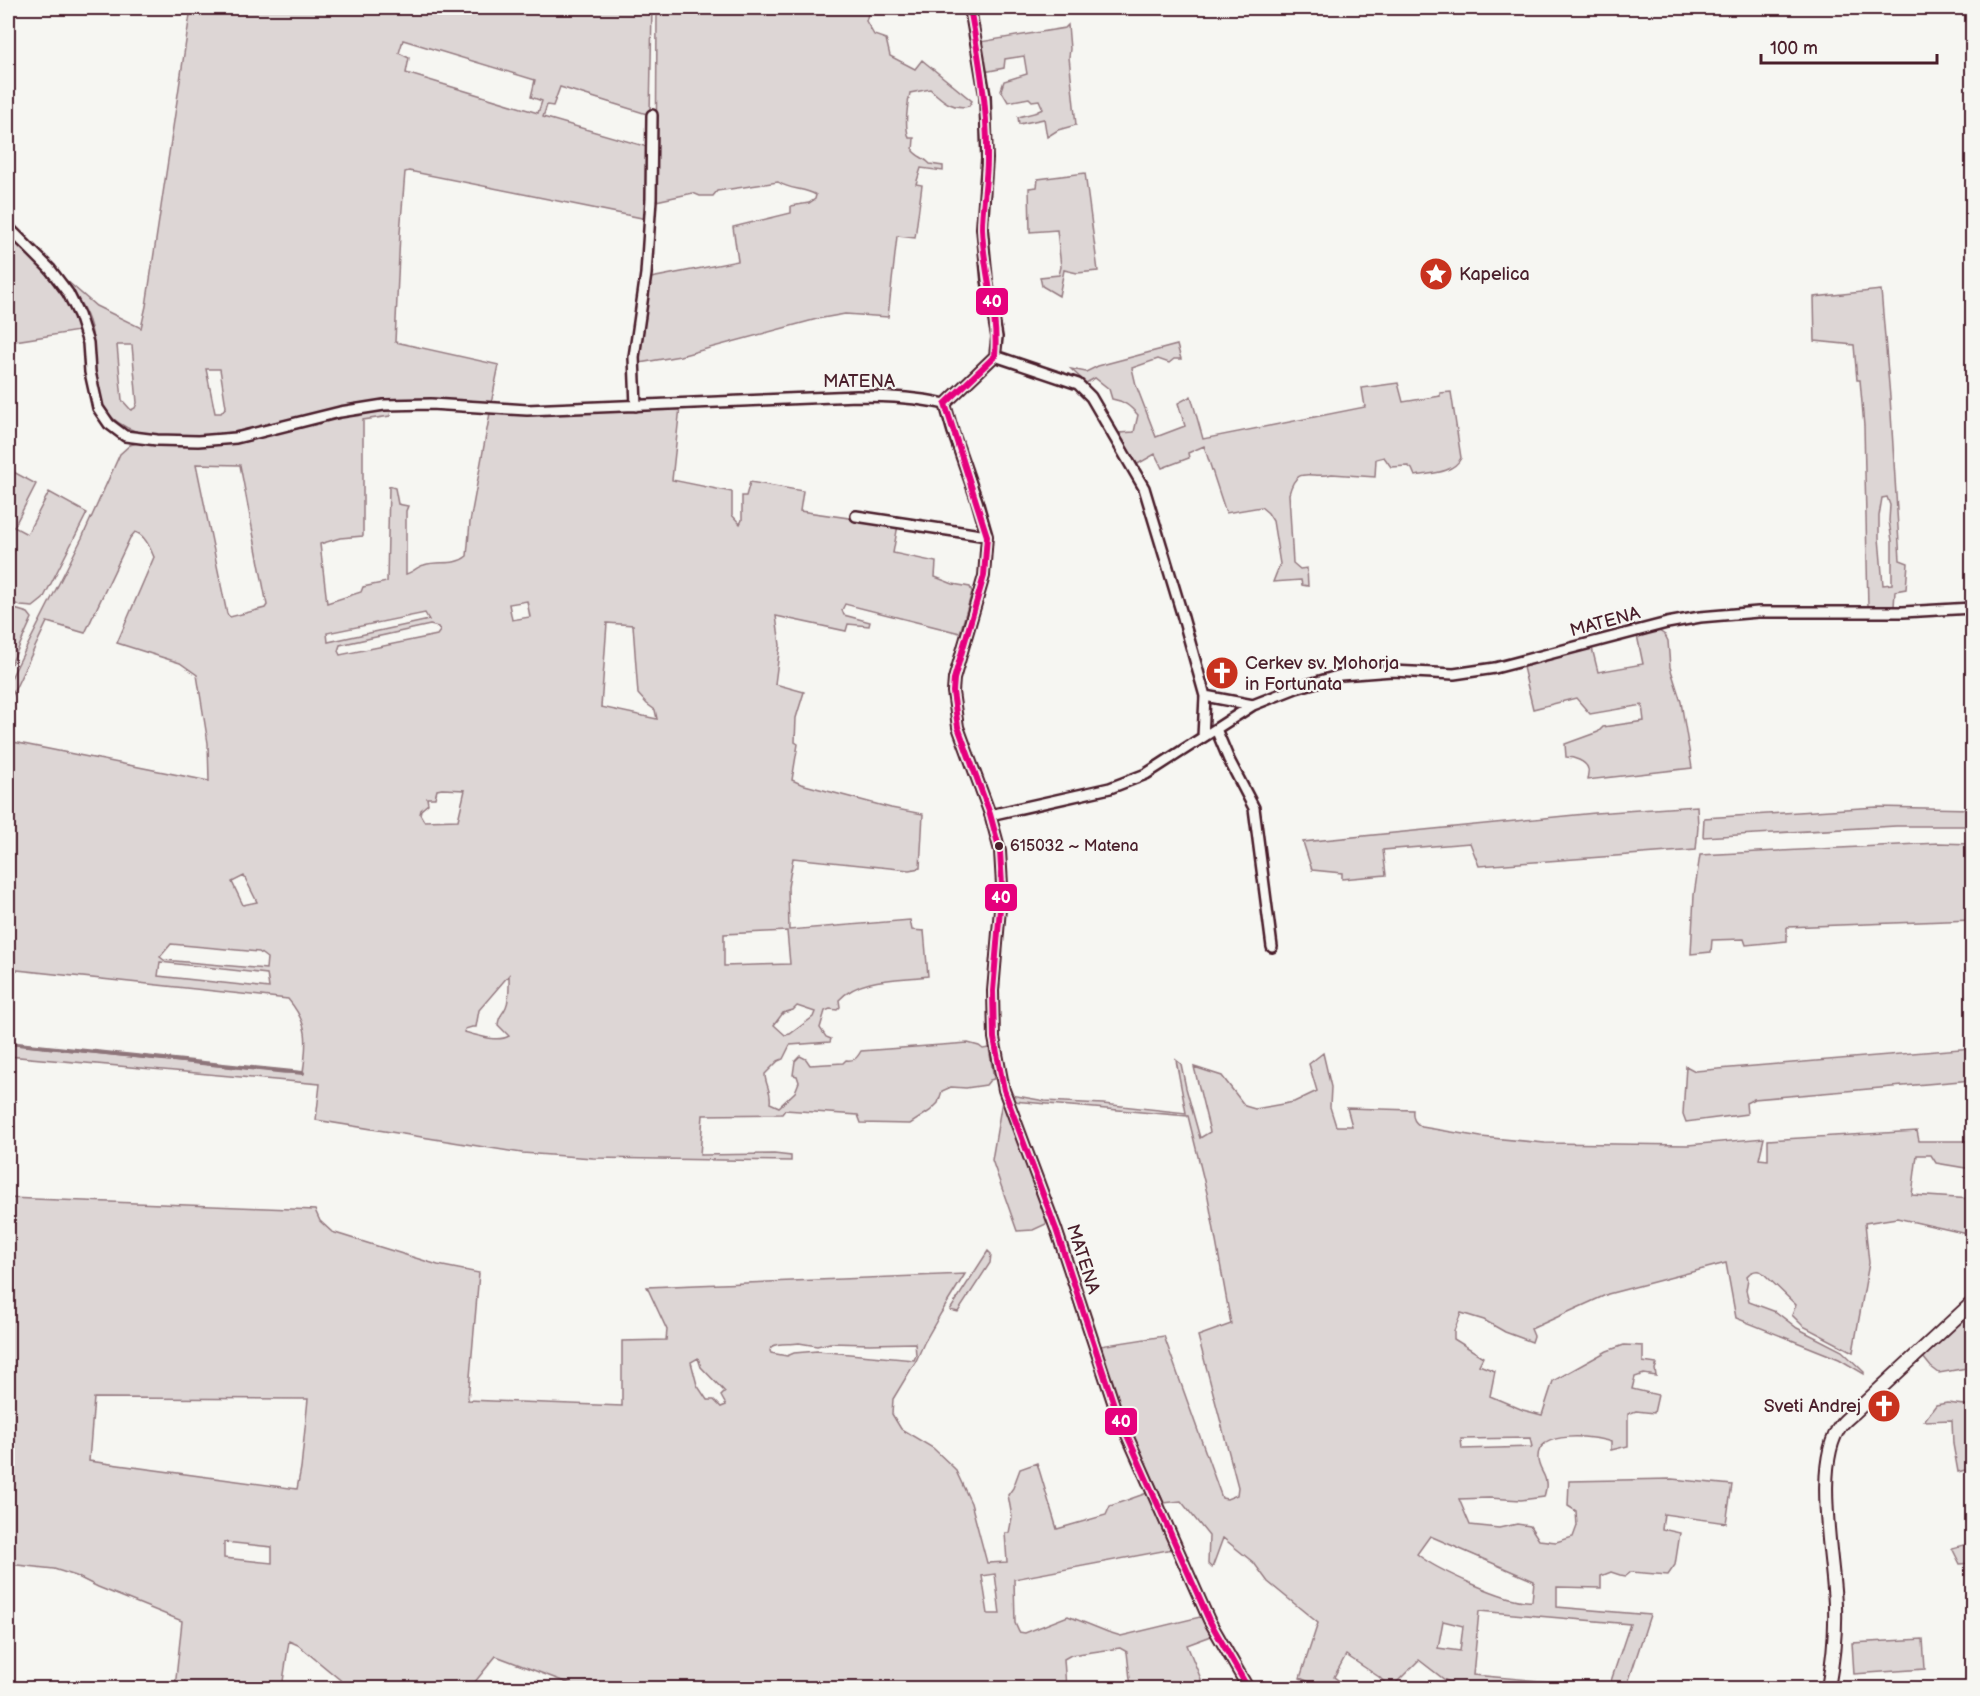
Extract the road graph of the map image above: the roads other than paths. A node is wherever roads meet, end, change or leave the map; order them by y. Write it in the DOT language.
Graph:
graph roads {
  1 [pos="970,8"];
  2 [pos="652,115"];
  3 [pos="8,227"];
  4 [pos="995,356"];
  5 [pos="945,404"];
  6 [pos="636,406"];
  7 [pos="856,516"];
  8 [pos="987,536"];
  9 [pos="1972,608"];
  10 [pos="1204,696"];
  11 [pos="1252,705"];
  12 [pos="1216,729"];
  13 [pos="1203,737"];
  14 [pos="990,815"];
  15 [pos="1272,947"];
  16 [pos="1972,1303"];
  17 [pos="1248,1689"];
  18 [pos="1828,1689"];
  1 -- 4 [label="street"];
  2 -- 6 [label="street"];
  3 -- 6 [label="street, MATENA"];
  4 -- 5 [label="street"];
  4 -- 10 [label="street"];
  5 -- 6 [label="street, MATENA"];
  5 -- 8 [label="street, MATENA"];
  7 -- 8 [label="street"];
  8 -- 14 [label="street, MATENA"];
  9 -- 11 [label="street, MATENA"];
  10 -- 11 [label="street"];
  10 -- 13 [label="street"];
  11 -- 12 [label="street, MATENA"];
  12 -- 13 [label="street, MATENA"];
  12 -- 15 [label="street"];
  13 -- 14 [label="street, MATENA"];
  14 -- 17 [label="street, MATENA"];
  16 -- 18 [label="street"];
}
